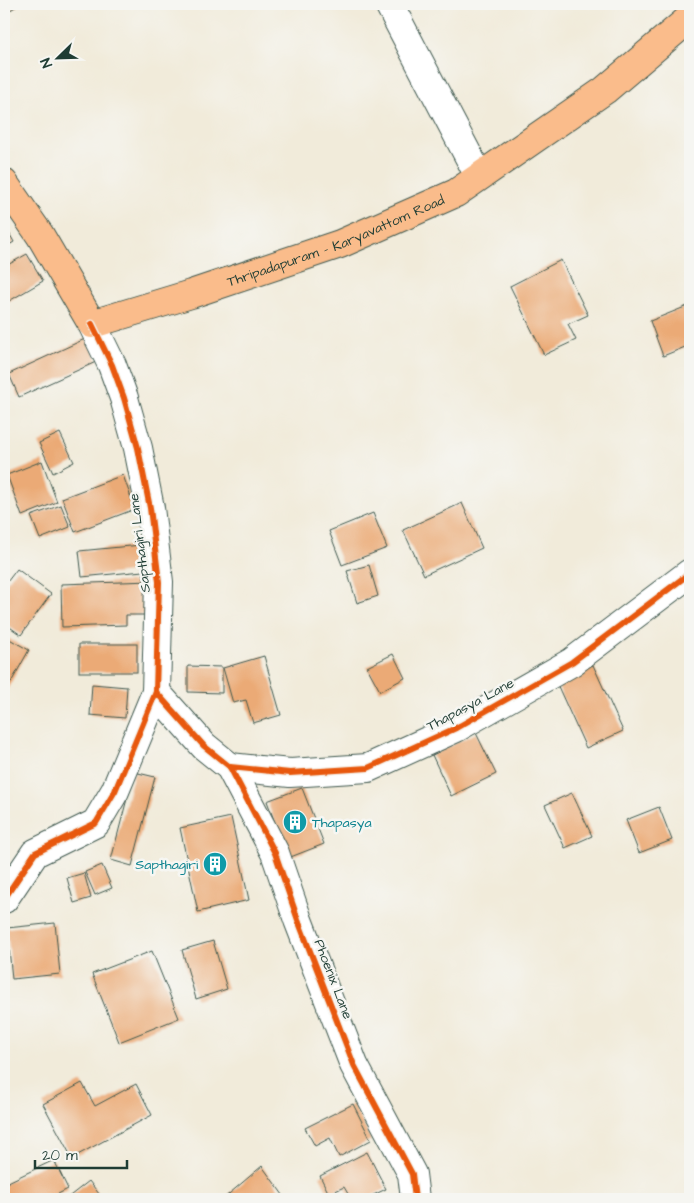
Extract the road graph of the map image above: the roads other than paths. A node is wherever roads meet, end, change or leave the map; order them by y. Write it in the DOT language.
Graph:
graph roads {
  1 [pos="389,4"];
  2 [pos="690,18"];
  3 [pos="479,176"];
  4 [pos="4,183"];
  5 [pos="92,324"];
  6 [pos="690,573"];
  7 [pos="156,692"];
  8 [pos="230,767"];
  9 [pos="4,899"];
  10 [pos="415,1199"];
  1 -- 3 [label="street"];
  2 -- 3 [label="main road, Thripadapuram - Karyavattom Road"];
  3 -- 5 [label="main road, Thripadapuram - Karyavattom Road"];
  4 -- 5 [label="main road"];
  5 -- 7 [label="street, Sapthagiri Lane"];
  6 -- 8 [label="street, Thapasya Lane"];
  7 -- 8 [label="street"];
  7 -- 9 [label="street"];
  8 -- 10 [label="street, Phoenix Lane"];
}
